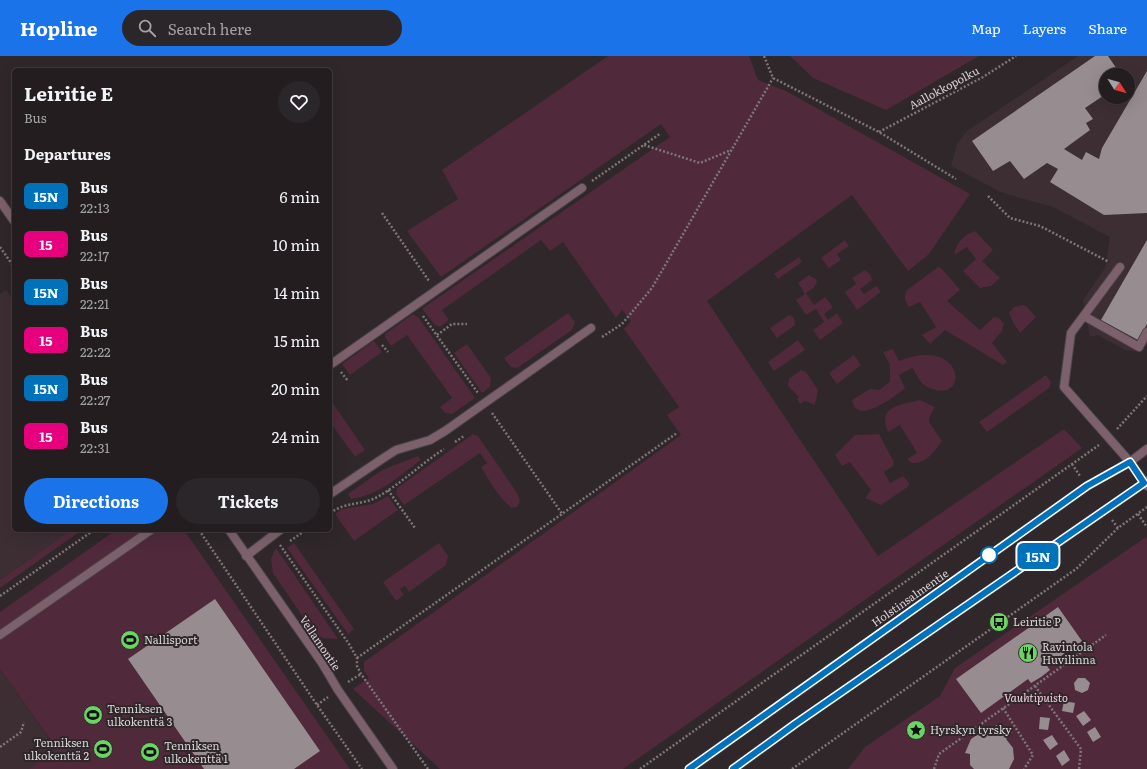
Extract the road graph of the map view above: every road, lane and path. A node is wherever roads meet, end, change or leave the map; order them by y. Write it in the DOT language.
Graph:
graph roads {
  1 [pos="764,56"];
  2 [pos="1016,56"];
  3 [pos="879,132"];
  4 [pos="660,133"];
  5 [pos="644,145"];
  6 [pos="732,150"];
  7 [pos="956,179"];
  8 [pos="582,188"];
  9 [pos="988,196"];
  10 [pos="0,201"];
  11 [pos="382,213"];
  12 [pos="12,219"];
  13 [pos="0,247"];
  14 [pos="12,264"];
  15 [pos="1120,267"];
  16 [pos="436,291"];
  17 [pos="1084,316"];
  18 [pos="467,324"];
  19 [pos="591,328"];
  20 [pos="1147,332"];
  21 [pos="436,335"];
  22 [pos="332,364"];
  23 [pos="1147,396"];
  24 [pos="677,433"];
  25 [pos="1109,438"];
  26 [pos="1147,449"];
  27 [pos="1130,462"];
  28 [pos="1146,483"];
  29 [pos="388,490"];
  30 [pos="332,493"];
  31 [pos="1147,507"];
  32 [pos="1138,514"];
  33 [pos="1147,527"];
  34 [pos="415,528"];
  35 [pos="91,532"];
  36 [pos="147,532"];
  37 [pos="200,532"];
  38 [pos="230,532"];
  39 [pos="278,532"];
  40 [pos="303,532"];
  41 [pos="273,536"];
  42 [pos="281,547"];
  43 [pos="246,556"];
  44 [pos="0,596"];
  45 [pos="0,635"];
  46 [pos="1106,635"];
  47 [pos="358,658"];
  48 [pos="1035,686"];
  49 [pos="1003,708"];
  50 [pos="24,722"];
  51 [pos="0,747"];
  52 [pos="362,769"];
  53 [pos="393,769"];
  54 [pos="428,769"];
  55 [pos="640,769"];
  56 [pos="689,769"];
  57 [pos="733,769"];
  58 [pos="792,769"];
  59 [pos="934,769"];
  60 [pos="1024,769"];
  61 [pos="1079,769"];
  1 -- 3 [label="path"];
  2 -- 3 [label="path, Aallokkopolku"];
  3 -- 7 [label="path"];
  4 -- 5 [label="path"];
  5 -- 6 [label="path"];
  5 -- 8 [label="path"];
  8 -- 16 [label="street"];
  9 -- 15 [label="path"];
  10 -- 12 [label="street"];
  11 -- 16 [label="path"];
  13 -- 14 [label="path"];
  15 -- 17 [label="street"];
  16 -- 22 [label="street"];
  17 -- 20 [label="street"];
  17 -- 25 [label="street"];
  18 -- 21 [label="path"];
  19 -- 30 [label="street"];
  23 -- 25 [label="path"];
  24 -- 47 [label="path"];
  25 -- 27 [label="street"];
  25 -- 55 [label="path"];
  26 -- 27 [label="street, Holstinsalmentie"];
  27 -- 28 [label="street"];
  27 -- 56 [label="street, Holstinsalmentie"];
  28 -- 57 [label="street"];
  29 -- 34 [label="path"];
  31 -- 32 [label="path"];
  32 -- 33 [label="path"];
  32 -- 58 [label="path"];
  35 -- 44 [label="path"];
  36 -- 45 [label="street"];
  37 -- 52 [label="path"];
  38 -- 43 [label="street, Vellamontie"];
  39 -- 41 [label="street"];
  40 -- 42 [label="path"];
  41 -- 42 [label="path"];
  41 -- 43 [label="street"];
  42 -- 47 [label="path"];
  43 -- 53 [label="street, Vellamontie"];
  46 -- 48 [label="path"];
  47 -- 54 [label="path"];
  48 -- 49 [label="path"];
  48 -- 61 [label="path"];
  49 -- 59 [label="path"];
  49 -- 60 [label="path"];
  50 -- 51 [label="path"];
}
